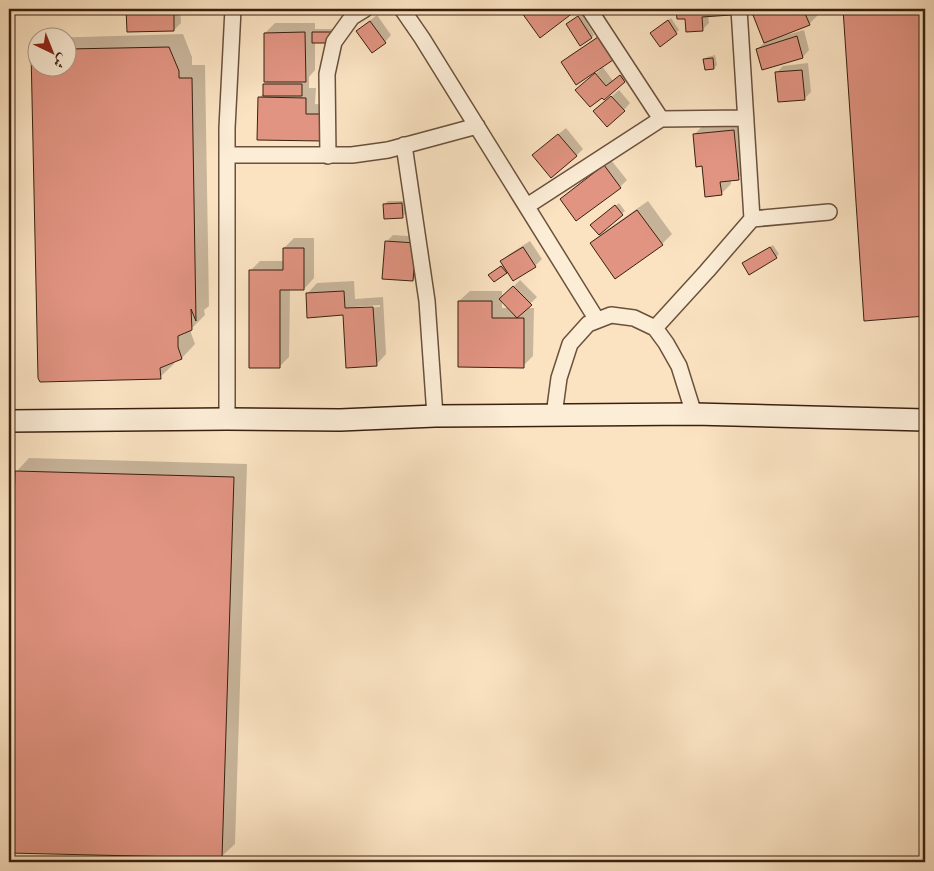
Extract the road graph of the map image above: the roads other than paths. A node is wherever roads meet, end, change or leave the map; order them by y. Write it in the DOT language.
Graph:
graph roads {
  1 [pos="233,9"];
  2 [pos="365,9"];
  3 [pos="402,9"];
  4 [pos="589,9"];
  5 [pos="740,9"];
  6 [pos="746,118"];
  7 [pos="661,120"];
  8 [pos="477,126"];
  9 [pos="404,145"];
  10 [pos="227,155"];
  11 [pos="328,156"];
  12 [pos="527,206"];
  13 [pos="829,212"];
  14 [pos="752,219"];
  15 [pos="598,320"];
  16 [pos="655,328"];
  17 [pos="694,414"];
  18 [pos="554,415"];
  19 [pos="435,416"];
  20 [pos="227,418"];
  21 [pos="9,420"];
  22 [pos="925,420"];
  1 -- 10 [label="street"];
  2 -- 11 [label="street"];
  3 -- 8 [label="street"];
  4 -- 7 [label="street"];
  5 -- 6 [label="street"];
  6 -- 7 [label="street"];
  6 -- 14 [label="street"];
  7 -- 12 [label="street"];
  8 -- 9 [label="street"];
  8 -- 12 [label="street"];
  9 -- 11 [label="street"];
  9 -- 19 [label="street"];
  10 -- 11 [label="street"];
  10 -- 20 [label="street"];
  12 -- 15 [label="street"];
  13 -- 14 [label="street"];
  14 -- 16 [label="street"];
  15 -- 16 [label="street"];
  15 -- 18 [label="street"];
  16 -- 17 [label="street"];
  17 -- 18 [label="main road"];
  17 -- 22 [label="main road"];
  18 -- 19 [label="main road"];
  19 -- 20 [label="main road"];
  20 -- 21 [label="main road"];
}
